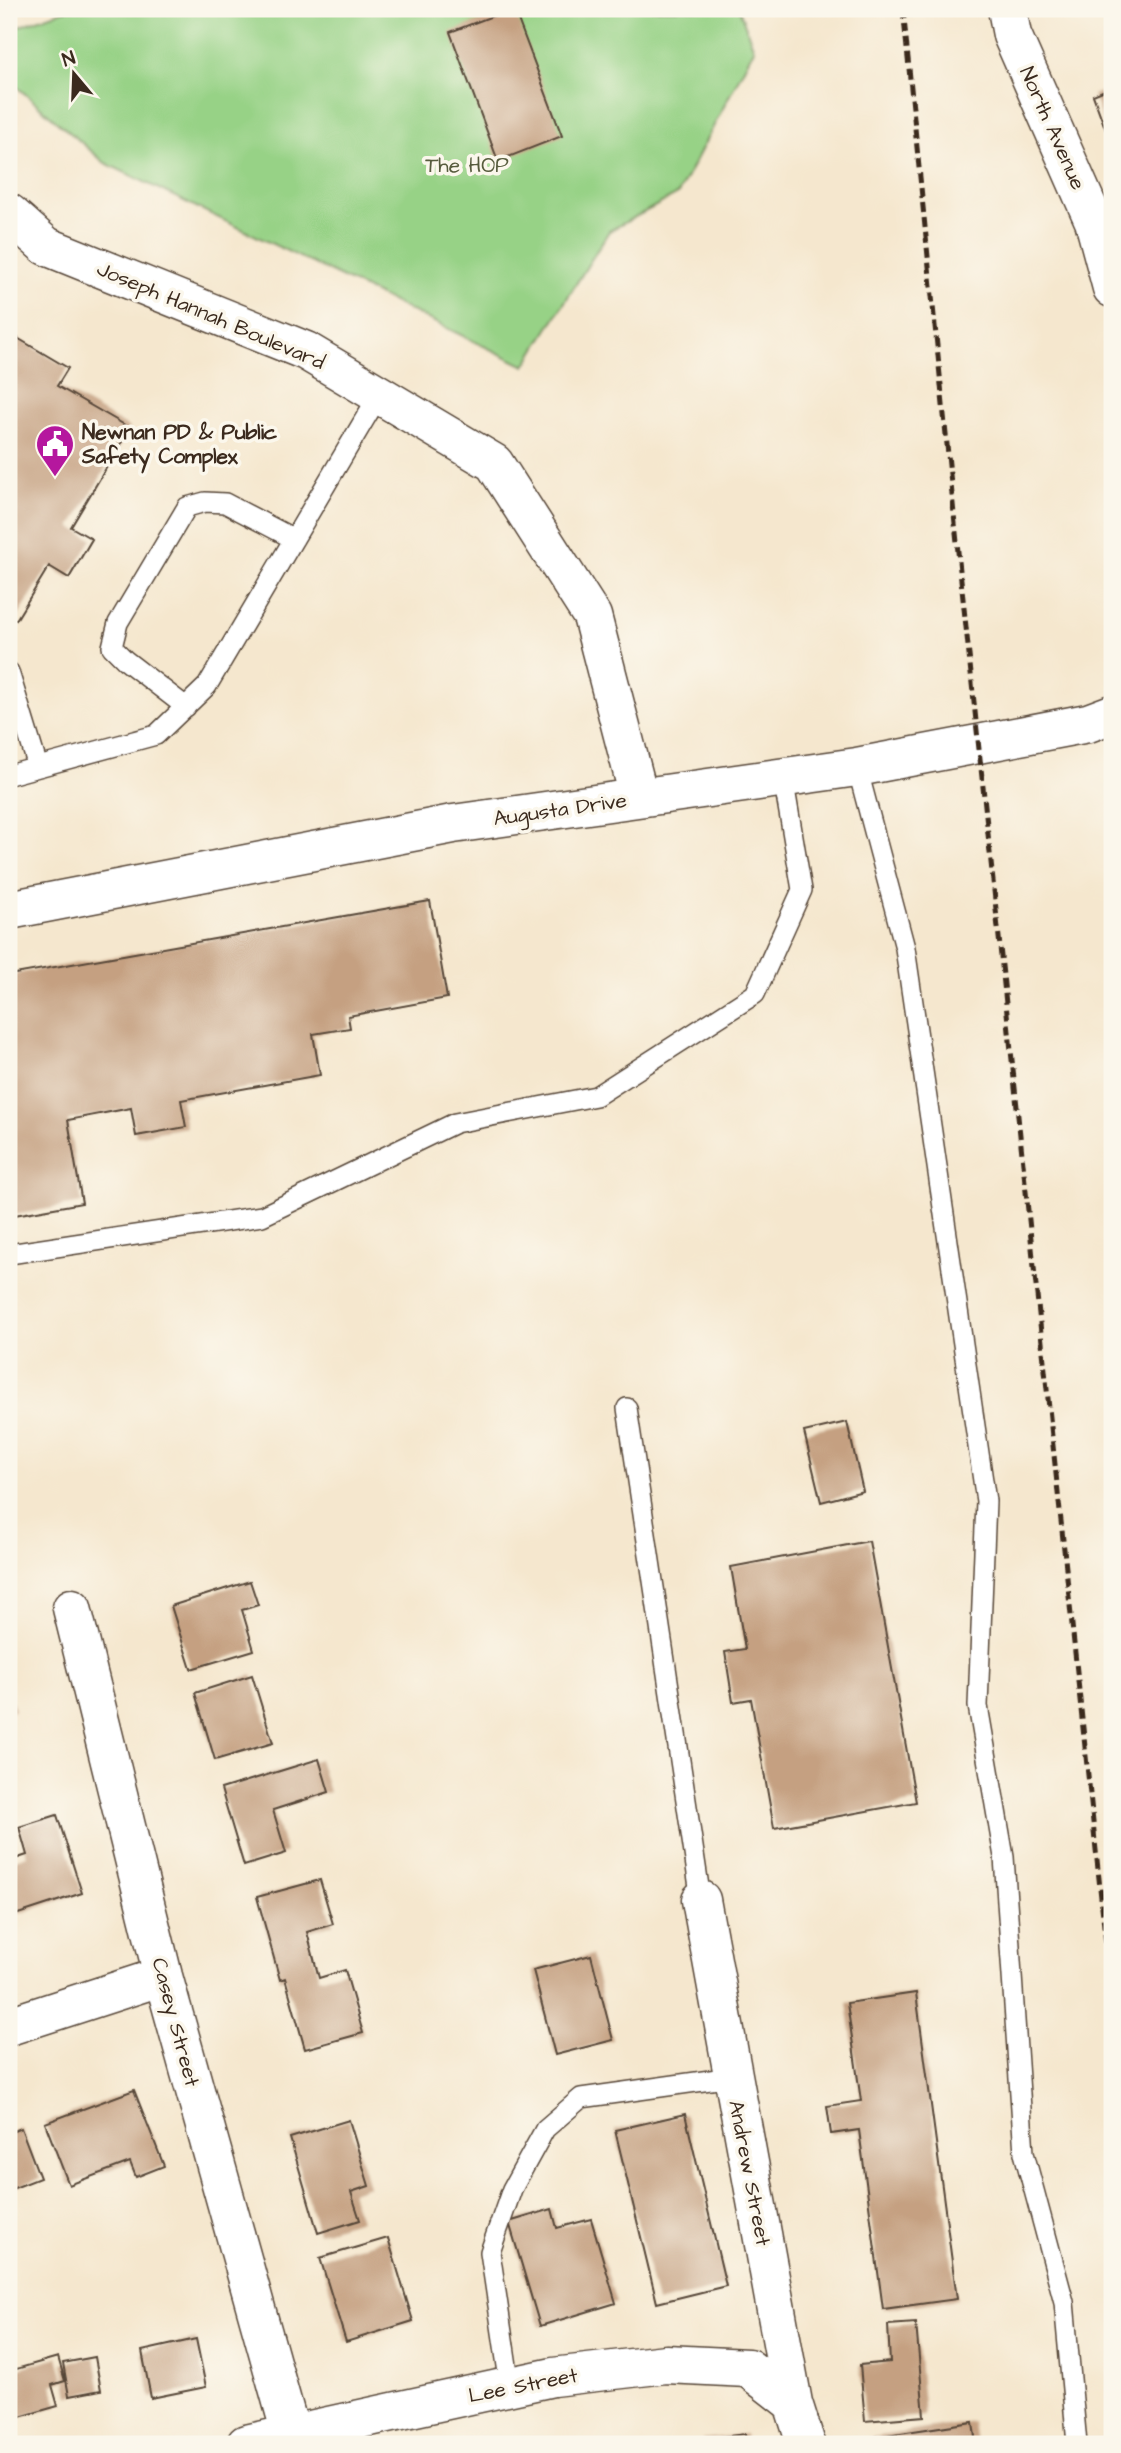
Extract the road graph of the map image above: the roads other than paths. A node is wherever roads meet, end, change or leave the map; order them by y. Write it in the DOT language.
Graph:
graph roads {
  1 [pos="1007,9"];
  2 [pos="9,214"];
  3 [pos="1103,218"];
  4 [pos="1112,288"];
  5 [pos="379,395"];
  6 [pos="294,539"];
  7 [pos="9,672"];
  8 [pos="186,707"];
  9 [pos="1112,714"];
  10 [pos="38,767"];
  11 [pos="858,767"];
  12 [pos="9,775"];
  13 [pos="783,777"];
  14 [pos="639,797"];
  15 [pos="9,910"];
  16 [pos="9,1254"];
  17 [pos="627,1408"];
  18 [pos="72,1608"];
  19 [pos="701,1900"];
  20 [pos="163,1976"];
  21 [pos="9,2025"];
  22 [pos="732,2077"];
  23 [pos="510,2386"];
  24 [pos="793,2403"];
  25 [pos="291,2434"];
  26 [pos="246,2444"];
  27 [pos="806,2444"];
  28 [pos="1077,2444"];
  1 -- 3 [label="street, North Avenue"];
  2 -- 5 [label="street, Joseph Hannah Boulevard"];
  3 -- 4 [label="street, North Avenue"];
  5 -- 6 [label="lane"];
  5 -- 14 [label="street, Joseph Hannah Boulevard"];
  6 -- 8 [label="lane"];
  6 -- 8 [label="lane"];
  7 -- 10 [label="lane"];
  8 -- 10 [label="lane"];
  9 -- 11 [label="street, Augusta Drive"];
  10 -- 12 [label="lane"];
  11 -- 13 [label="street, Augusta Drive"];
  11 -- 28 [label="lane"];
  13 -- 14 [label="street, Augusta Drive"];
  13 -- 16 [label="lane"];
  14 -- 15 [label="street, Augusta Drive"];
  17 -- 19 [label="lane"];
  18 -- 20 [label="street, Casey Street"];
  19 -- 22 [label="street, Andrew Street"];
  20 -- 21 [label="street"];
  20 -- 25 [label="street, Casey Street"];
  22 -- 23 [label="lane"];
  22 -- 24 [label="street, Andrew Street"];
  23 -- 24 [label="street, Lee Street"];
  23 -- 25 [label="street, Lee Street"];
  24 -- 27 [label="street, Andrew Street"];
  25 -- 26 [label="street, Lee Street"];
}
